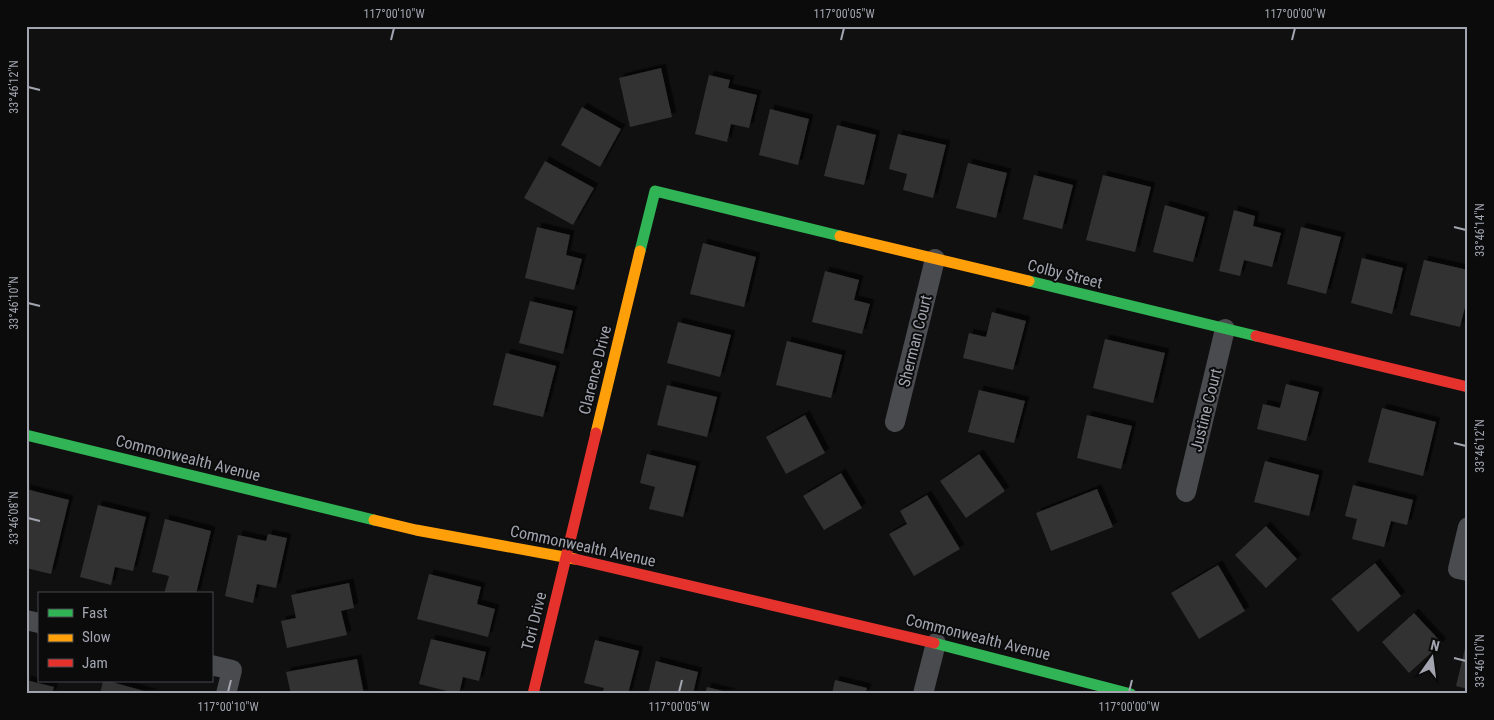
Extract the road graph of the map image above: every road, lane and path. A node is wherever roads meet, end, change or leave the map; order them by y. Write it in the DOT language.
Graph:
graph roads {
  1 [pos="655,191"];
  2 [pos="935,259"];
  3 [pos="1225,329"];
  4 [pos="1468,387"];
  5 [pos="895,422"];
  6 [pos="26,435"];
  7 [pos="1186,492"];
  8 [pos="1468,527"];
  9 [pos="567,557"];
  10 [pos="1463,570"];
  11 [pos="936,643"];
  12 [pos="212,665"];
  13 [pos="226,694"];
  14 [pos="533,694"];
  15 [pos="923,694"];
  16 [pos="1131,694"];
  1 -- 2 [label="street, Colby Street"];
  1 -- 9 [label="street, Clarence Drive"];
  2 -- 3 [label="street, Colby Street"];
  2 -- 5 [label="street, Sherman Court"];
  3 -- 4 [label="street, Colby Street"];
  3 -- 7 [label="street, Justine Court"];
  6 -- 9 [label="street, Commonwealth Avenue"];
  8 -- 10 [label="street"];
  9 -- 11 [label="street, Commonwealth Avenue"];
  9 -- 14 [label="street, Tori Drive"];
  11 -- 15 [label="street"];
  11 -- 16 [label="street, Commonwealth Avenue"];
  12 -- 13 [label="street"];
}
